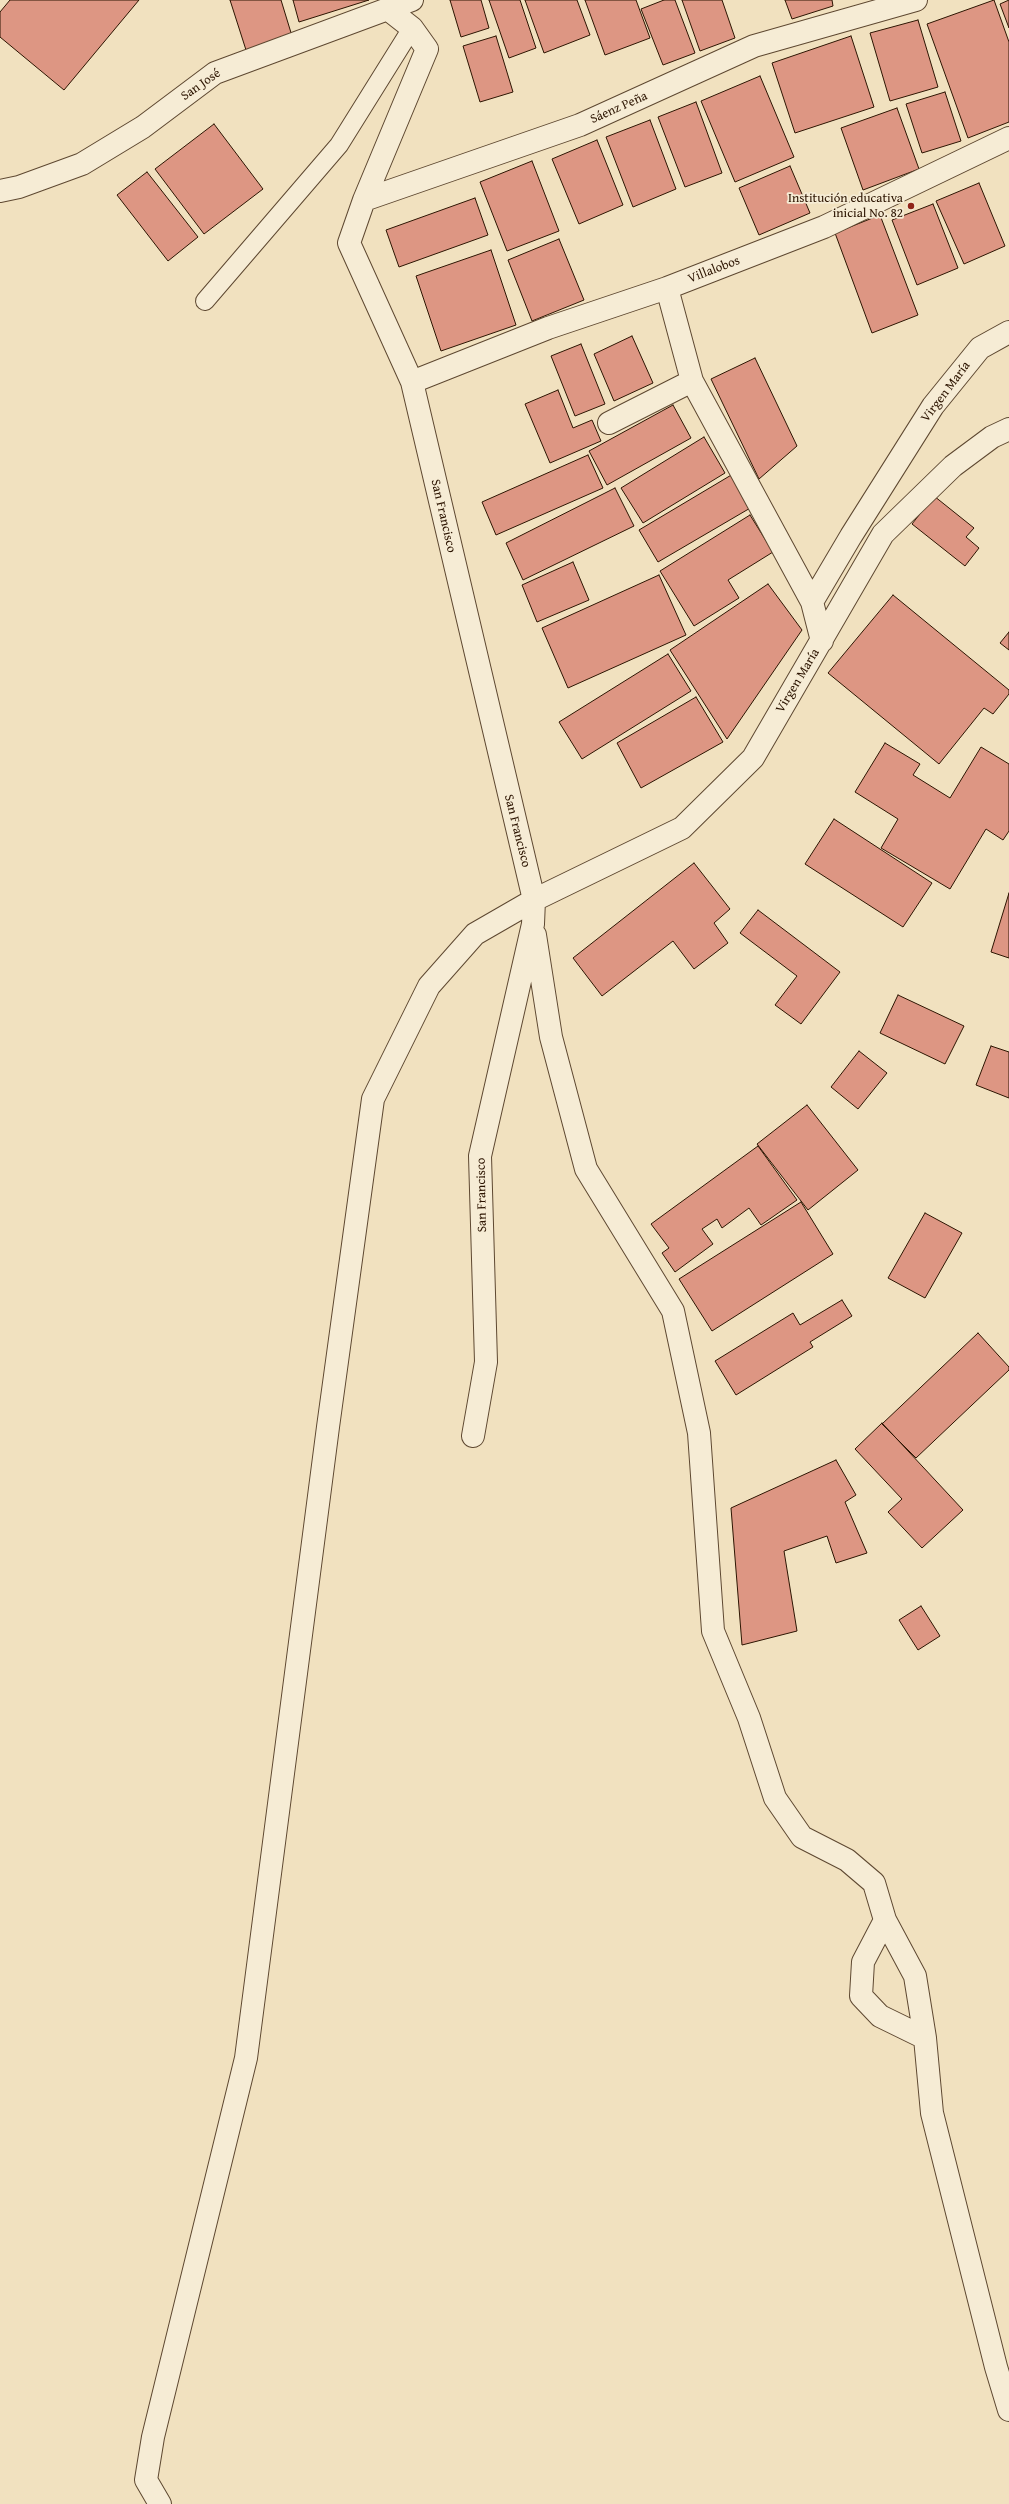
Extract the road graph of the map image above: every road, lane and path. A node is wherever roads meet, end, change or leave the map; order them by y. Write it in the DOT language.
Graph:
graph roads {
  1 [pos="413,0"];
  2 [pos="916,0"];
  3 [pos="412,28"];
  4 [pos="1009,138"];
  5 [pos="0,191"];
  6 [pos="364,200"];
  7 [pos="667,288"];
  8 [pos="205,301"];
  9 [pos="1009,332"];
  10 [pos="692,381"];
  11 [pos="412,382"];
  12 [pos="609,423"];
  13 [pos="1009,429"];
  14 [pos="812,602"];
  15 [pos="822,641"];
  16 [pos="534,900"];
  17 [pos="533,924"];
  18 [pos="472,1436"];
  19 [pos="885,1920"];
  20 [pos="924,2038"];
  21 [pos="1009,2410"];
  22 [pos="160,2504"];
  1 -- 3 [label="street"];
  1 -- 5 [label="street, San José"];
  2 -- 6 [label="street, Sáenz Peña"];
  3 -- 6 [label="street"];
  3 -- 8 [label="lane"];
  4 -- 7 [label="street, Villalobos"];
  6 -- 11 [label="street, San Francisco"];
  7 -- 10 [label="street"];
  7 -- 11 [label="street, Villalobos"];
  9 -- 14 [label="street, Virgen María"];
  10 -- 12 [label="street"];
  10 -- 14 [label="street"];
  11 -- 16 [label="street, San Francisco"];
  13 -- 15 [label="street"];
  14 -- 15 [label="street, Virgen María"];
  15 -- 16 [label="street, Virgen María"];
  16 -- 17 [label="street, San Francisco"];
  16 -- 22 [label="street, Virgen María"];
  17 -- 18 [label="street, San Francisco"];
  17 -- 19 [label="street"];
  19 -- 20 [label="street"];
  19 -- 20 [label="street"];
  20 -- 21 [label="street"];
}
